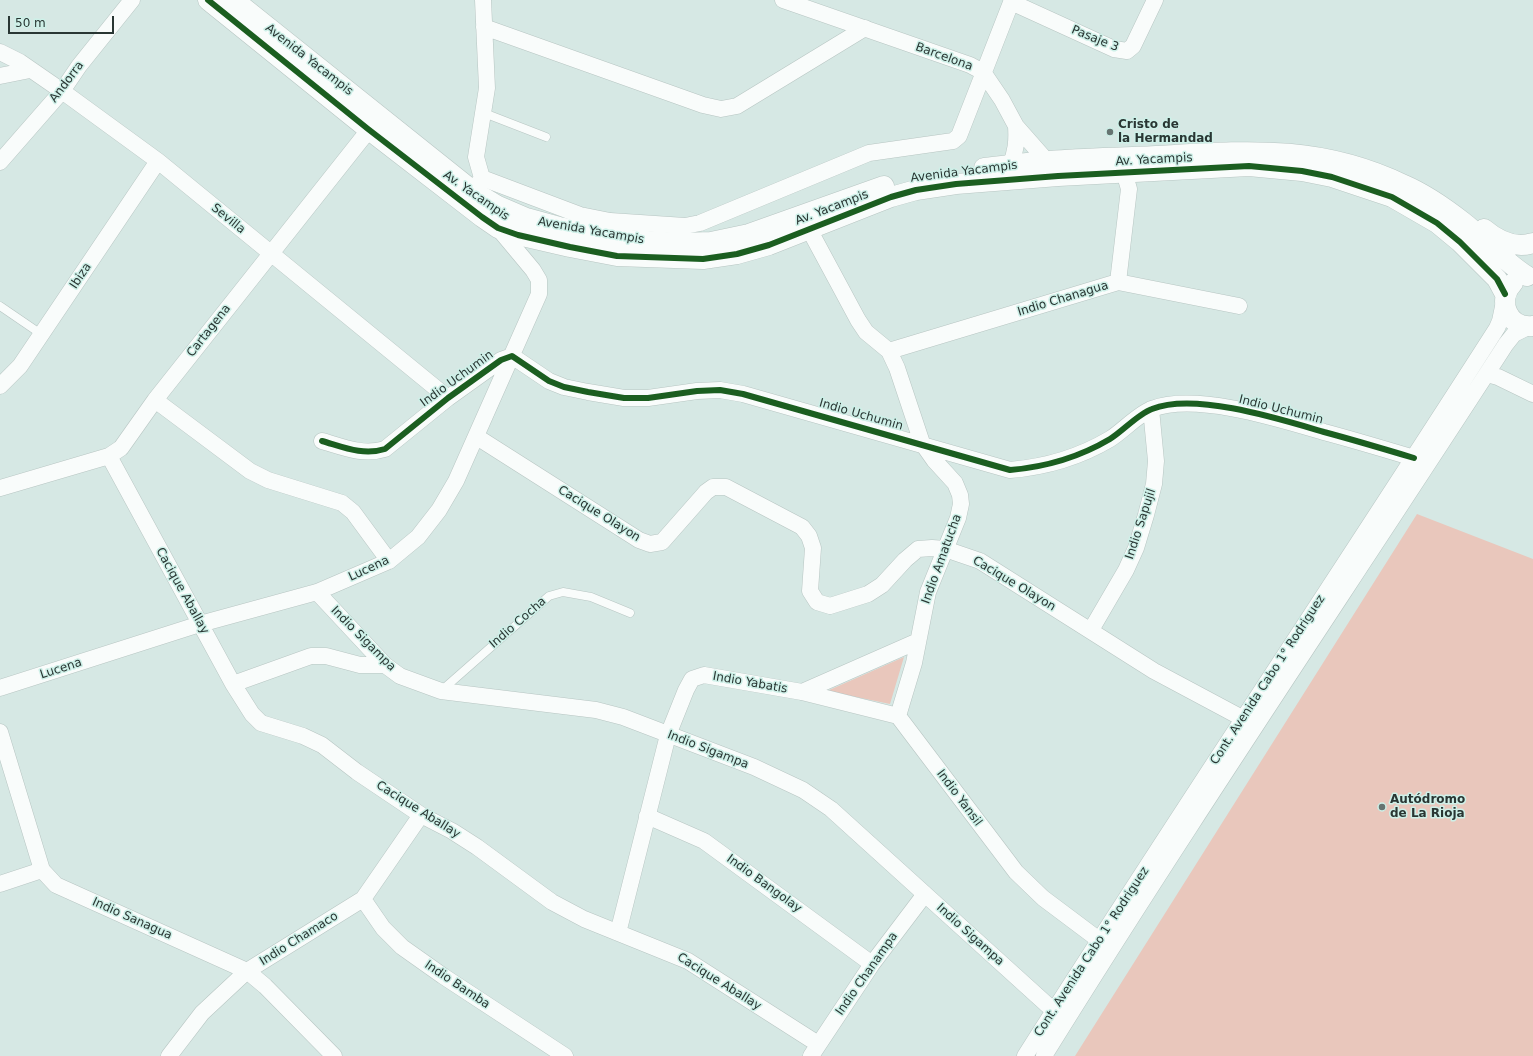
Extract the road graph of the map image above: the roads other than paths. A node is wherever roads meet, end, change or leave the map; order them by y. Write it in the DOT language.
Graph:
graph roads {
  1 [pos="132,0"];
  2 [pos="208,0"];
  3 [pos="234,0"];
  4 [pos="483,0"];
  5 [pos="783,0"];
  6 [pos="1155,0"];
  7 [pos="1011,1"];
  8 [pos="484,27"];
  9 [pos="866,28"];
  10 [pos="0,52"];
  11 [pos="30,70"];
  12 [pos="983,72"];
  13 [pos="0,76"];
  14 [pos="62,91"];
  15 [pos="484,113"];
  16 [pos="374,123"];
  17 [pos="1016,126"];
  18 [pos="546,137"];
  19 [pos="1218,152"];
  20 [pos="1108,158"];
  21 [pos="158,161"];
  22 [pos="0,162"];
  23 [pos="1010,166"];
  24 [pos="1054,168"];
  25 [pos="1124,172"];
  26 [pos="477,185"];
  27 [pos="498,228"];
  28 [pos="809,229"];
  29 [pos="1533,243"];
  30 [pos="271,254"];
  31 [pos="1530,276"];
  32 [pos="1118,282"];
  33 [pos="1505,298"];
  34 [pos="0,306"];
  35 [pos="1239,306"];
  36 [pos="1531,327"];
  37 [pos="41,334"];
  38 [pos="889,351"];
  39 [pos="512,356"];
  40 [pos="1487,374"];
  41 [pos="0,386"];
  42 [pos="1533,394"];
  43 [pos="448,398"];
  44 [pos="155,400"];
  45 [pos="1151,409"];
  46 [pos="477,436"];
  47 [pos="322,441"];
  48 [pos="922,444"];
  49 [pos="109,456"];
  50 [pos="1414,458"];
  51 [pos="0,488"];
  52 [pos="945,549"];
  53 [pos="389,561"];
  54 [pos="317,592"];
  55 [pos="630,613"];
  56 [pos="200,624"];
  57 [pos="1091,630"];
  58 [pos="918,641"];
  59 [pos="385,665"];
  60 [pos="233,684"];
  61 [pos="0,688"];
  62 [pos="441,691"];
  63 [pos="802,692"];
  64 [pos="898,716"];
  65 [pos="1242,718"];
  66 [pos="0,732"];
  67 [pos="668,735"];
  68 [pos="421,815"];
  69 [pos="647,816"];
  70 [pos="42,870"];
  71 [pos="0,884"];
  72 [pos="925,894"];
  73 [pos="363,899"];
  74 [pos="618,933"];
  75 [pos="1099,940"];
  76 [pos="872,964"];
  77 [pos="247,971"];
  78 [pos="1054,1011"];
  79 [pos="814,1050"];
  80 [pos="170,1056"];
  81 [pos="334,1056"];
  82 [pos="565,1056"];
  83 [pos="1026,1056"];
  84 [pos="1044,1056"];
  1 -- 14 [label="street, Andorra"];
  2 -- 16 [label="street, Av. Yacampis"];
  3 -- 16 [label="street, Avenida Yacampis"];
  4 -- 8 [label="street"];
  5 -- 9 [label="street, Barcelona"];
  6 -- 7 [label="street, Pasaje 3"];
  7 -- 12 [label="street"];
  8 -- 9 [label="street"];
  8 -- 15 [label="street"];
  9 -- 12 [label="street, Barcelona"];
  10 -- 11 [label="street, Sevilla"];
  11 -- 13 [label="street"];
  11 -- 14 [label="street, Sevilla"];
  12 -- 17 [label="street, Barcelona"];
  12 -- 26 [label="street"];
  14 -- 21 [label="street, Sevilla"];
  14 -- 22 [label="street, Andorra"];
  15 -- 18 [label="lane"];
  15 -- 26 [label="street"];
  16 -- 26 [label="street, Avenida Yacampis"];
  16 -- 27 [label="street, Av. Yacampis"];
  16 -- 30 [label="street, Cartagena"];
  17 -- 23 [label="street"];
  17 -- 24 [label="street, Barcelona"];
  19 -- 20 [label="street, Avenida Yacampis"];
  19 -- 29 [label="street"];
  19 -- 31 [label="street, Avenida Yacampis"];
  20 -- 24 [label="street, Avenida Yacampis"];
  20 -- 25 [label="street"];
  21 -- 30 [label="street, Sevilla"];
  21 -- 37 [label="street, Ibiza"];
  23 -- 24 [label="street, Avenida Yacampis"];
  23 -- 26 [label="street, Avenida Yacampis"];
  24 -- 25 [label="street, Av. Yacampis"];
  24 -- 28 [label="street, Av. Yacampis"];
  25 -- 32 [label="street"];
  25 -- 33 [label="street, Av. Yacampis"];
  27 -- 28 [label="street, Av. Yacampis"];
  27 -- 39 [label="street, Lucena"];
  28 -- 38 [label="street, Indio Amatucha"];
  30 -- 43 [label="street, Sevilla"];
  30 -- 44 [label="street, Cartagena"];
  31 -- 33 [label="street"];
  32 -- 35 [label="street, Indio Chanagua"];
  32 -- 38 [label="street, Indio Chanagua"];
  33 -- 36 [label="street, Av. Yacampis"];
  33 -- 50 [label="street, Cont. Avenida Cabo 1° Rodriguez"];
  34 -- 37 [label="lane"];
  36 -- 40 [label="street, Cont. Avenida Cabo 1° Rodriguez"];
  37 -- 41 [label="street, Ibiza"];
  38 -- 48 [label="street, Indio Amatucha"];
  39 -- 43 [label="street, Indio Uchumin"];
  39 -- 46 [label="street, Lucena"];
  39 -- 48 [label="street, Indio Uchumin"];
  40 -- 42 [label="street"];
  40 -- 84 [label="street, Cont. Avenida Cabo 1° Rodriguez"];
  43 -- 47 [label="street, Indio Uchumin"];
  44 -- 49 [label="street, Cartagena"];
  44 -- 53 [label="street"];
  45 -- 48 [label="street, Indio Uchumin"];
  45 -- 50 [label="street, Indio Uchumin"];
  45 -- 57 [label="street, Indio Sapujil"];
  46 -- 52 [label="street, Cacique Olayon"];
  46 -- 53 [label="street, Lucena"];
  48 -- 52 [label="street, Indio Amatucha"];
  49 -- 51 [label="street, Cartagena"];
  49 -- 56 [label="street, Cacique Aballay"];
  50 -- 65 [label="street, Cont. Avenida Cabo 1° Rodriguez"];
  52 -- 57 [label="street, Cacique Olayon"];
  52 -- 58 [label="street, Indio Amatucha"];
  53 -- 54 [label="street, Lucena"];
  54 -- 56 [label="street, Lucena"];
  54 -- 59 [label="street, Indio Sigampa"];
  55 -- 62 [label="lane, Indio Cocha"];
  56 -- 60 [label="street, Cacique Aballay"];
  56 -- 61 [label="street, Lucena"];
  57 -- 65 [label="street, Cacique Olayon"];
  58 -- 63 [label="street, Indio Yabatis"];
  58 -- 64 [label="street, Indio Amatucha"];
  59 -- 60 [label="street"];
  59 -- 62 [label="street, Indio Sigampa"];
  60 -- 68 [label="street, Cacique Aballay"];
  62 -- 67 [label="street, Indio Sigampa"];
  63 -- 64 [label="street"];
  63 -- 67 [label="street, Indio Yabatis"];
  64 -- 75 [label="street, Indio Yansil"];
  65 -- 75 [label="street, Cont. Avenida Cabo 1° Rodriguez"];
  66 -- 70 [label="street, Indio Sanagua"];
  67 -- 69 [label="street, Indio Yabatis"];
  67 -- 72 [label="street, Indio Sigampa"];
  68 -- 73 [label="street, Indio Chamaco"];
  68 -- 74 [label="street, Cacique Aballay"];
  69 -- 74 [label="street, Indio Yabatis"];
  69 -- 76 [label="street, Indio Bangolay"];
  70 -- 71 [label="street"];
  70 -- 77 [label="street, Indio Sanagua"];
  72 -- 76 [label="street, Indio Chanampa"];
  72 -- 78 [label="street, Indio Sigampa"];
  73 -- 77 [label="street, Indio Chamaco"];
  73 -- 82 [label="street, Indio Bamba"];
  74 -- 79 [label="street, Cacique Aballay"];
  75 -- 78 [label="street, Cont. Avenida Cabo 1° Rodriguez"];
  76 -- 79 [label="street, Indio Chanampa"];
  77 -- 80 [label="street, Indio Chamaco"];
  77 -- 81 [label="street, Indio Sanagua"];
  78 -- 83 [label="street, Cont. Avenida Cabo 1° Rodriguez"];
}
